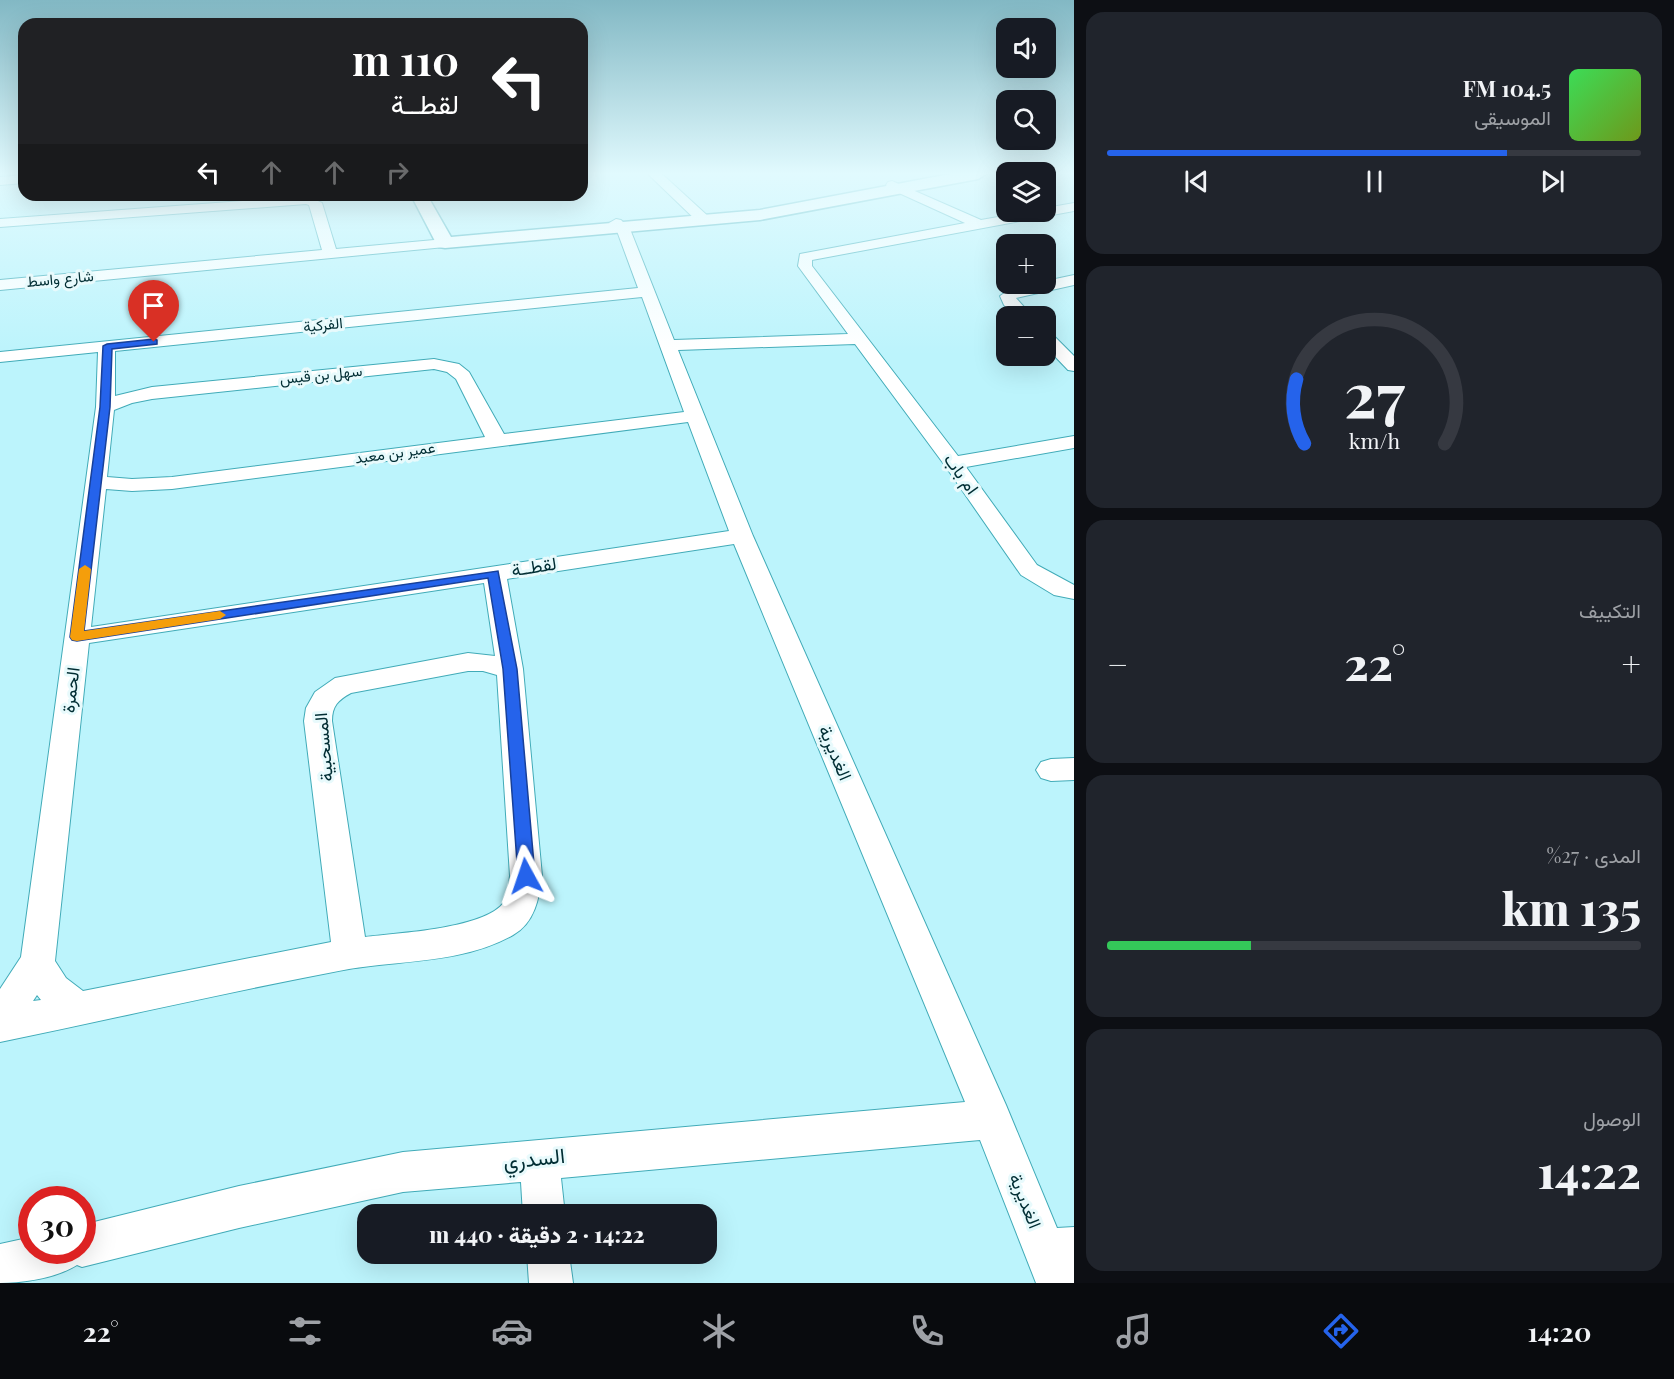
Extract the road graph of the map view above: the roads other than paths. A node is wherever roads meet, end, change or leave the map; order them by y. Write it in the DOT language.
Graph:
graph roads {
  1 [pos="324,234"];
  2 [pos="445,234"];
  3 [pos="447,234"];
  4 [pos="523,234"];
  5 [pos="622,234"];
  6 [pos="927,234"];
  7 [pos="449,240"];
  8 [pos="329,250"];
  9 [pos="0,276"];
  10 [pos="1074,280"];
  11 [pos="0,285"];
  12 [pos="646,292"];
  13 [pos="1014,306"];
  14 [pos="861,339"];
  15 [pos="668,345"];
  16 [pos="107,346"];
  17 [pos="1056,348"];
  18 [pos="0,357"];
  19 [pos="1074,366"];
  20 [pos="105,407"];
  21 [pos="694,416"];
  22 [pos="497,440"];
  23 [pos="1074,442"];
  24 [pos="953,463"];
  25 [pos="95,482"];
  26 [pos="742,536"];
  27 [pos="494,574"];
  28 [pos="1074,592"];
  29 [pos="77,637"];
  30 [pos="510,669"];
  31 [pos="350,954"];
  32 [pos="38,961"];
  33 [pos="79,1008"];
  34 [pos="0,1016"];
  35 [pos="0,1025"];
  36 [pos="992,1119"];
  37 [pos="539,1159"];
  38 [pos="543,1204"];
  39 [pos="96,1243"];
  40 [pos="1059,1260"];
  41 [pos="18,1262"];
  42 [pos="549,1264"];
  43 [pos="0,1266"];
  44 [pos="551,1283"];
  1 -- 8 [label="street"];
  2 -- 7 [label="street"];
  3 -- 7 [label="street"];
  4 -- 7 [label="street, شارع واسط"];
  5 -- 12 [label="street, الغديرية"];
  6 -- 14 [label="street, ام باب"];
  7 -- 8 [label="street, شارع واسط"];
  8 -- 9 [label="street, شارع واسط"];
  8 -- 11 [label="street, شارع واسط"];
  10 -- 13 [label="street"];
  12 -- 15 [label="street, الغديرية"];
  12 -- 16 [label="street, الفركية"];
  14 -- 15 [label="street"];
  14 -- 24 [label="street, ام باب"];
  15 -- 21 [label="street, الغديرية"];
  16 -- 18 [label="street, الفركية"];
  16 -- 20 [label="street, الحمرة"];
  17 -- 19 [label="street"];
  20 -- 22 [label="street, سهل بن قيس"];
  20 -- 25 [label="street, الحمرة"];
  21 -- 22 [label="street, عمير بن معبد"];
  21 -- 26 [label="street, الغديرية"];
  22 -- 25 [label="street, عمير بن معبد"];
  23 -- 24 [label="street"];
  24 -- 28 [label="street, ام باب"];
  25 -- 29 [label="street, الحمرة"];
  26 -- 27 [label="street, لقطــة"];
  26 -- 36 [label="street, الغديرية"];
  27 -- 29 [label="street, لقطــة"];
  27 -- 30 [label="street"];
  29 -- 32 [label="street, الحمرة"];
  30 -- 31 [label="street"];
  30 -- 31 [label="street, المسحبية"];
  31 -- 33 [label="street"];
  32 -- 33 [label="street"];
  32 -- 34 [label="street, الحمرة"];
  33 -- 35 [label="street"];
  36 -- 37 [label="street, السدري"];
  36 -- 40 [label="street, الغديرية"];
  37 -- 38 [label="street"];
  37 -- 39 [label="street, السدري"];
  41 -- 43 [label="street"];
  42 -- 44 [label="street"];
}
